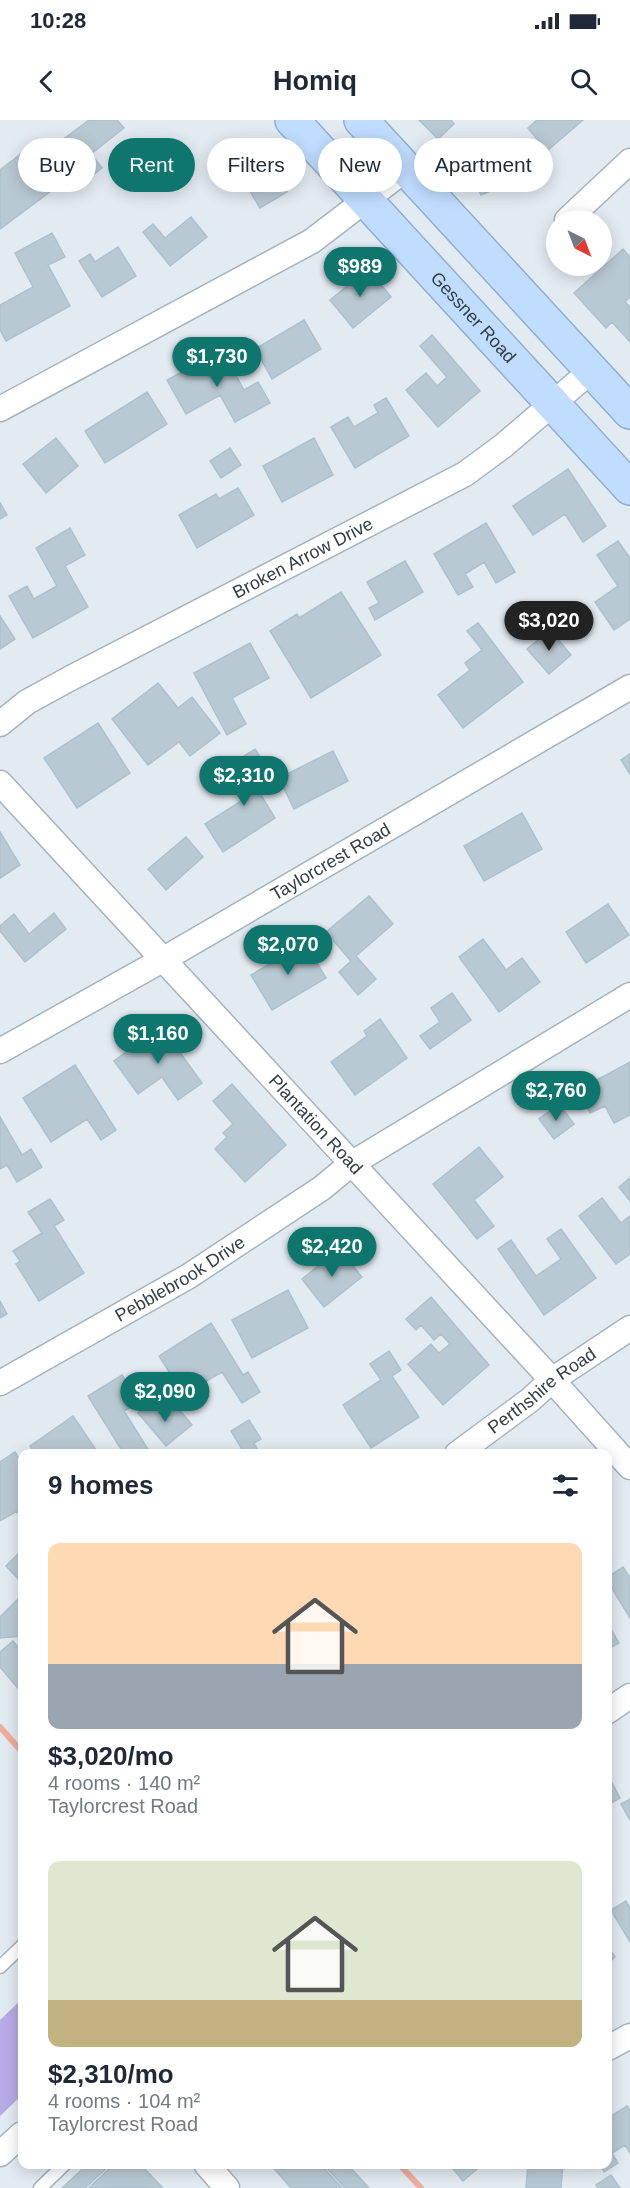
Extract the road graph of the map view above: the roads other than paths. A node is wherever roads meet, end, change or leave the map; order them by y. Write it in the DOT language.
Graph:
graph roads {
  1 [pos="292,120"];
  2 [pos="361,120"];
  3 [pos="630,161"];
  4 [pos="406,169"];
  5 [pos="366,201"];
  6 [pos="578,210"];
  7 [pos="592,370"];
  8 [pos="553,405"];
  9 [pos="0,409"];
  10 [pos="630,412"];
  11 [pos="630,488"];
  12 [pos="630,687"];
  13 [pos="0,724"];
  14 [pos="0,783"];
  15 [pos="164,959"];
  16 [pos="630,995"];
  17 [pos="0,1051"];
  18 [pos="351,1164"];
  19 [pos="630,1329"];
  20 [pos="552,1380"];
  21 [pos="0,1383"];
  22 [pos="464,1449"];
  23 [pos="630,1467"];
  24 [pos="630,1696"];
  25 [pos="612,1708"];
  26 [pos="18,1950"];
  27 [pos="0,1967"];
  28 [pos="630,2036"];
  29 [pos="612,2046"];
  30 [pos="18,2138"];
  31 [pos="0,2154"];
  32 [pos="60,2169"];
  33 [pos="210,2169"];
  34 [pos="40,2188"];
  35 [pos="227,2188"];
  1 -- 5 [label="main road, Gessner Road"];
  2 -- 4 [label="main road"];
  3 -- 6 [label="street"];
  4 -- 5 [label="street"];
  4 -- 7 [label="main road"];
  5 -- 8 [label="main road, Gessner Road"];
  5 -- 9 [label="street"];
  7 -- 8 [label="street, Broken Arrow Drive"];
  7 -- 10 [label="main road"];
  8 -- 11 [label="main road, Gessner Road"];
  8 -- 13 [label="street, Broken Arrow Drive"];
  12 -- 15 [label="street, Taylorcrest Road"];
  14 -- 15 [label="street, Plantation Road"];
  15 -- 17 [label="street, Taylorcrest Road"];
  15 -- 18 [label="street, Plantation Road"];
  16 -- 18 [label="street, Pebblebrook Drive"];
  18 -- 20 [label="street, Plantation Road"];
  18 -- 21 [label="street, Pebblebrook Drive"];
  19 -- 20 [label="street, Perthshire Road"];
  20 -- 22 [label="street, Perthshire Road"];
  20 -- 23 [label="street, Plantation Road"];
  24 -- 25 [label="street"];
  26 -- 27 [label="lane"];
  28 -- 29 [label="street"];
  30 -- 31 [label="street"];
  32 -- 34 [label="lane"];
  33 -- 35 [label="street"];
}
